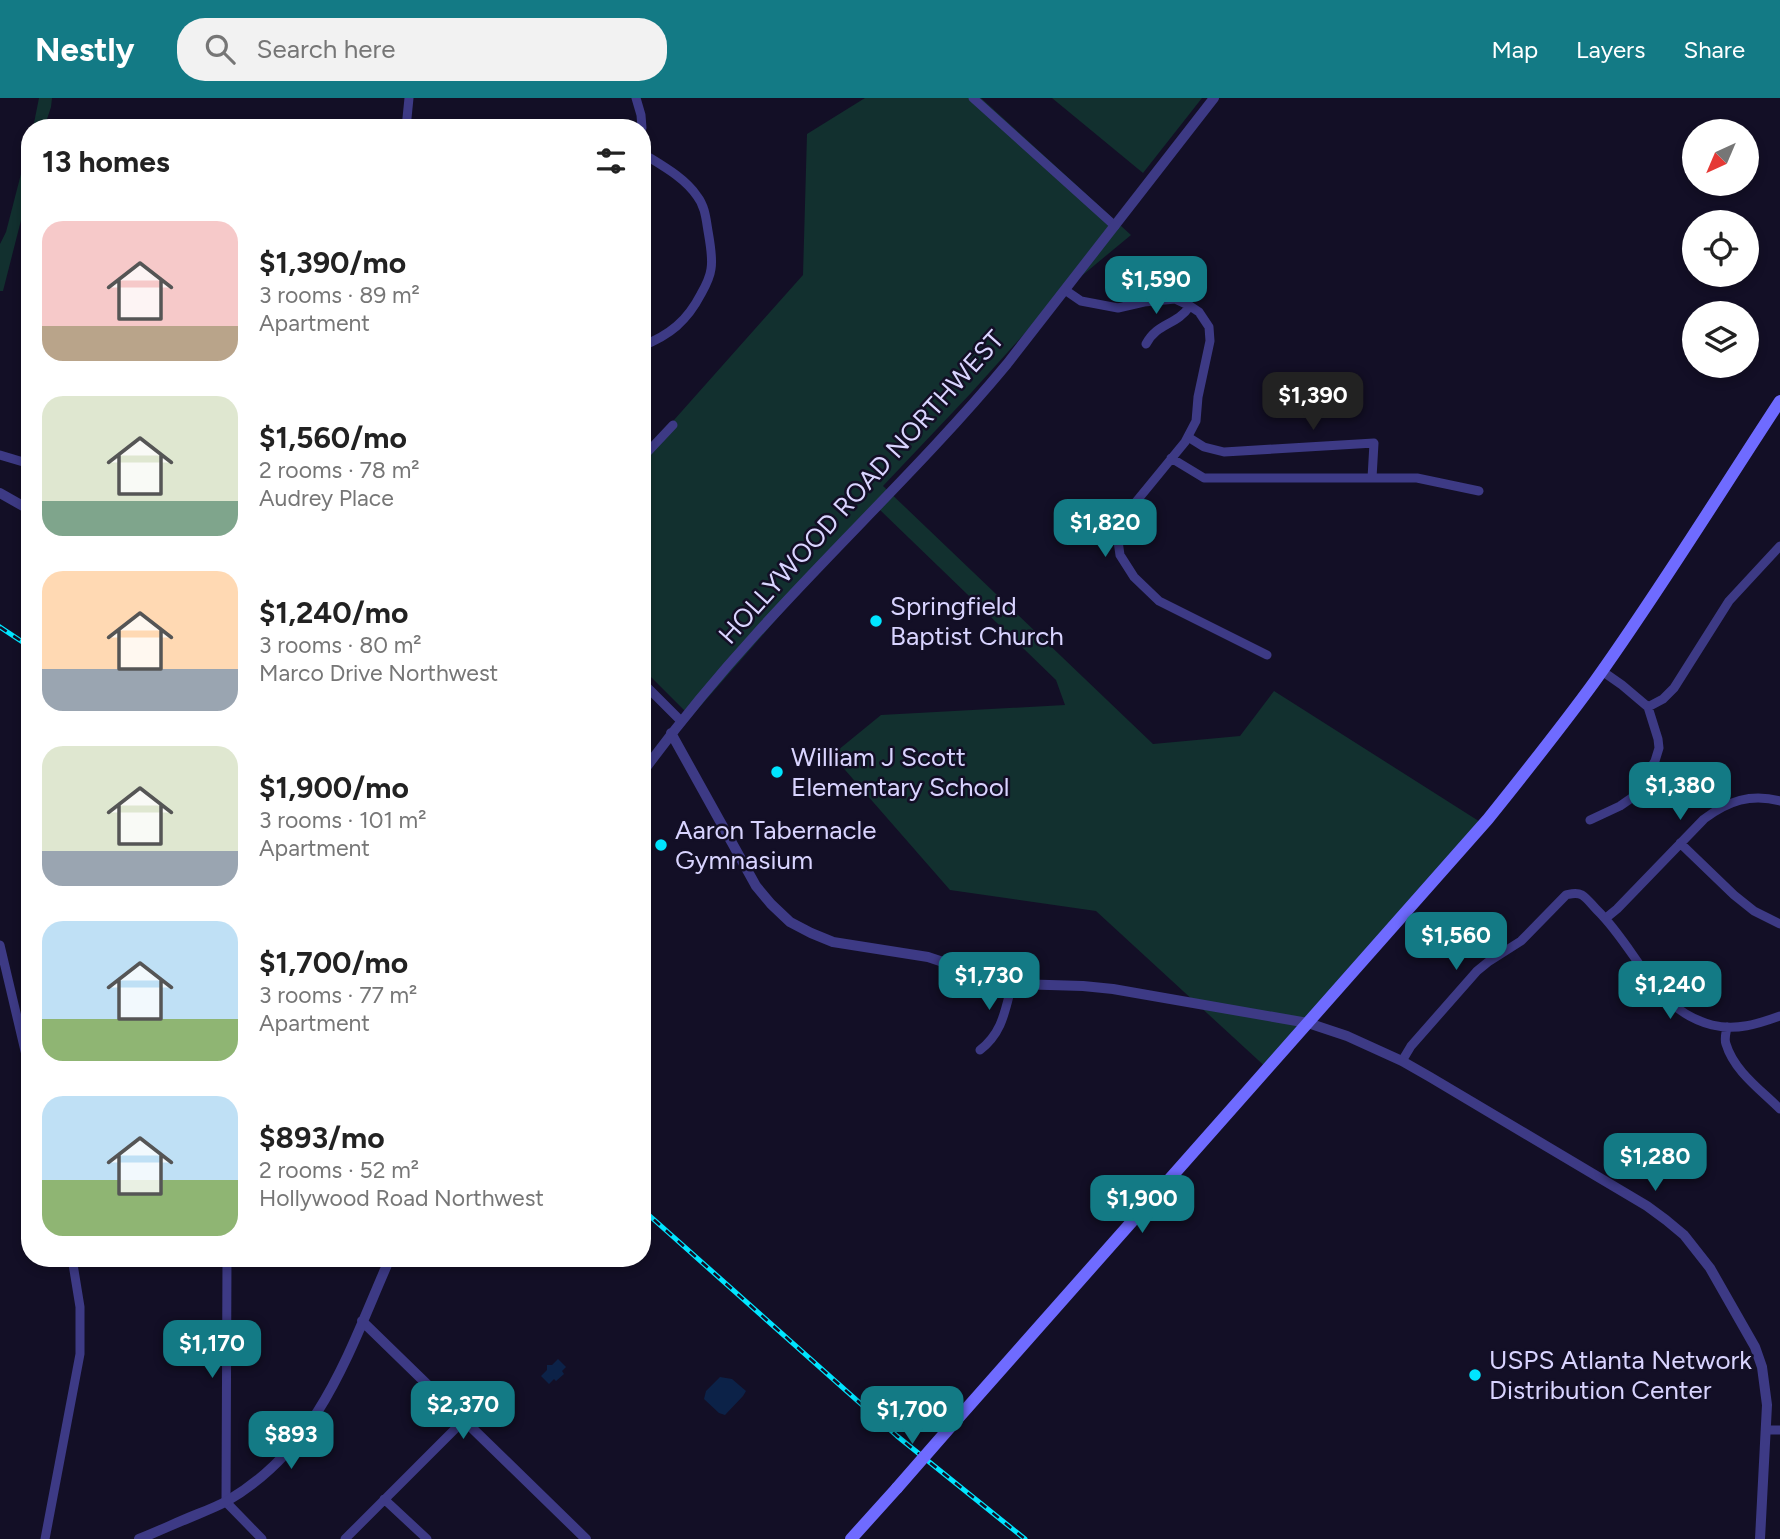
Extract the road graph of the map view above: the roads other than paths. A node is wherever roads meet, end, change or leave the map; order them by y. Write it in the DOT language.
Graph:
graph roads {
  1 [pos="410,98"];
  2 [pos="636,98"];
  3 [pos="973,98"];
  4 [pos="1214,98"];
  5 [pos="407,119"];
  6 [pos="641,119"];
  7 [pos="651,159"];
  8 [pos="1115,226"];
  9 [pos="1065,290"];
  10 [pos="1190,306"];
  11 [pos="651,342"];
  12 [pos="1146,344"];
  13 [pos="1780,401"];
  14 [pos="673,425"];
  15 [pos="1188,437"];
  16 [pos="651,448"];
  17 [pos="0,455"];
  18 [pos="1171,458"];
  19 [pos="21,461"];
  20 [pos="1372,478"];
  21 [pos="1479,491"];
  22 [pos="0,493"];
  23 [pos="21,505"];
  24 [pos="1780,546"];
  25 [pos="1267,655"];
  26 [pos="1602,671"];
  27 [pos="651,691"];
  28 [pos="1648,707"];
  29 [pos="681,721"];
  30 [pos="671,733"];
  31 [pos="651,761"];
  32 [pos="1780,801"];
  33 [pos="1590,820"];
  34 [pos="1680,843"];
  35 [pos="1606,918"];
  36 [pos="1780,924"];
  37 [pos="0,945"];
  38 [pos="1012,984"];
  39 [pos="1780,1016"];
  40 [pos="1308,1023"];
  41 [pos="1727,1027"];
  42 [pos="21,1034"];
  43 [pos="980,1050"];
  44 [pos="1402,1061"];
  45 [pos="1780,1109"];
  46 [pos="73,1267"];
  47 [pos="227,1267"];
  48 [pos="386,1267"];
  49 [pos="362,1321"];
  50 [pos="464,1420"];
  51 [pos="1766,1430"];
  52 [pos="1780,1430"];
  53 [pos="384,1499"];
  54 [pos="226,1502"];
  55 [pos="45,1539"];
  56 [pos="139,1539"];
  57 [pos="262,1539"];
  58 [pos="345,1539"];
  59 [pos="427,1539"];
  60 [pos="586,1539"];
  61 [pos="851,1539"];
  62 [pos="1760,1539"];
  1 -- 5 [label="street"];
  2 -- 6 [label="street"];
  3 -- 8 [label="street"];
  4 -- 8 [label="street, HOLLYWOOD ROAD NORTHWEST"];
  7 -- 11 [label="street"];
  8 -- 9 [label="street, HOLLYWOOD ROAD NORTHWEST"];
  9 -- 10 [label="street"];
  9 -- 29 [label="street, HOLLYWOOD ROAD NORTHWEST"];
  10 -- 12 [label="street"];
  10 -- 15 [label="street"];
  13 -- 26 [label="main road"];
  14 -- 16 [label="street"];
  15 -- 18 [label="street"];
  15 -- 20 [label="street"];
  17 -- 19 [label="street"];
  18 -- 20 [label="street"];
  18 -- 25 [label="street"];
  20 -- 21 [label="street"];
  22 -- 23 [label="street"];
  24 -- 28 [label="street"];
  26 -- 28 [label="street"];
  26 -- 40 [label="main road"];
  27 -- 29 [label="street"];
  28 -- 33 [label="street"];
  29 -- 30 [label="street, HOLLYWOOD ROAD NORTHWEST"];
  30 -- 31 [label="street, HOLLYWOOD ROAD NORTHWEST"];
  30 -- 38 [label="street"];
  32 -- 34 [label="street"];
  34 -- 35 [label="street"];
  34 -- 36 [label="street"];
  35 -- 41 [label="street"];
  35 -- 44 [label="street"];
  37 -- 42 [label="street"];
  38 -- 40 [label="street"];
  38 -- 43 [label="street"];
  39 -- 41 [label="street"];
  40 -- 44 [label="street"];
  40 -- 61 [label="main road, bridge"];
  41 -- 45 [label="street"];
  44 -- 51 [label="street"];
  46 -- 55 [label="street"];
  47 -- 54 [label="street"];
  48 -- 49 [label="street"];
  49 -- 50 [label="street"];
  49 -- 54 [label="street"];
  50 -- 53 [label="street"];
  50 -- 60 [label="street"];
  51 -- 52 [label="street"];
  51 -- 62 [label="street"];
  53 -- 58 [label="street"];
  53 -- 59 [label="street"];
  54 -- 56 [label="street"];
  54 -- 57 [label="street"];
}
